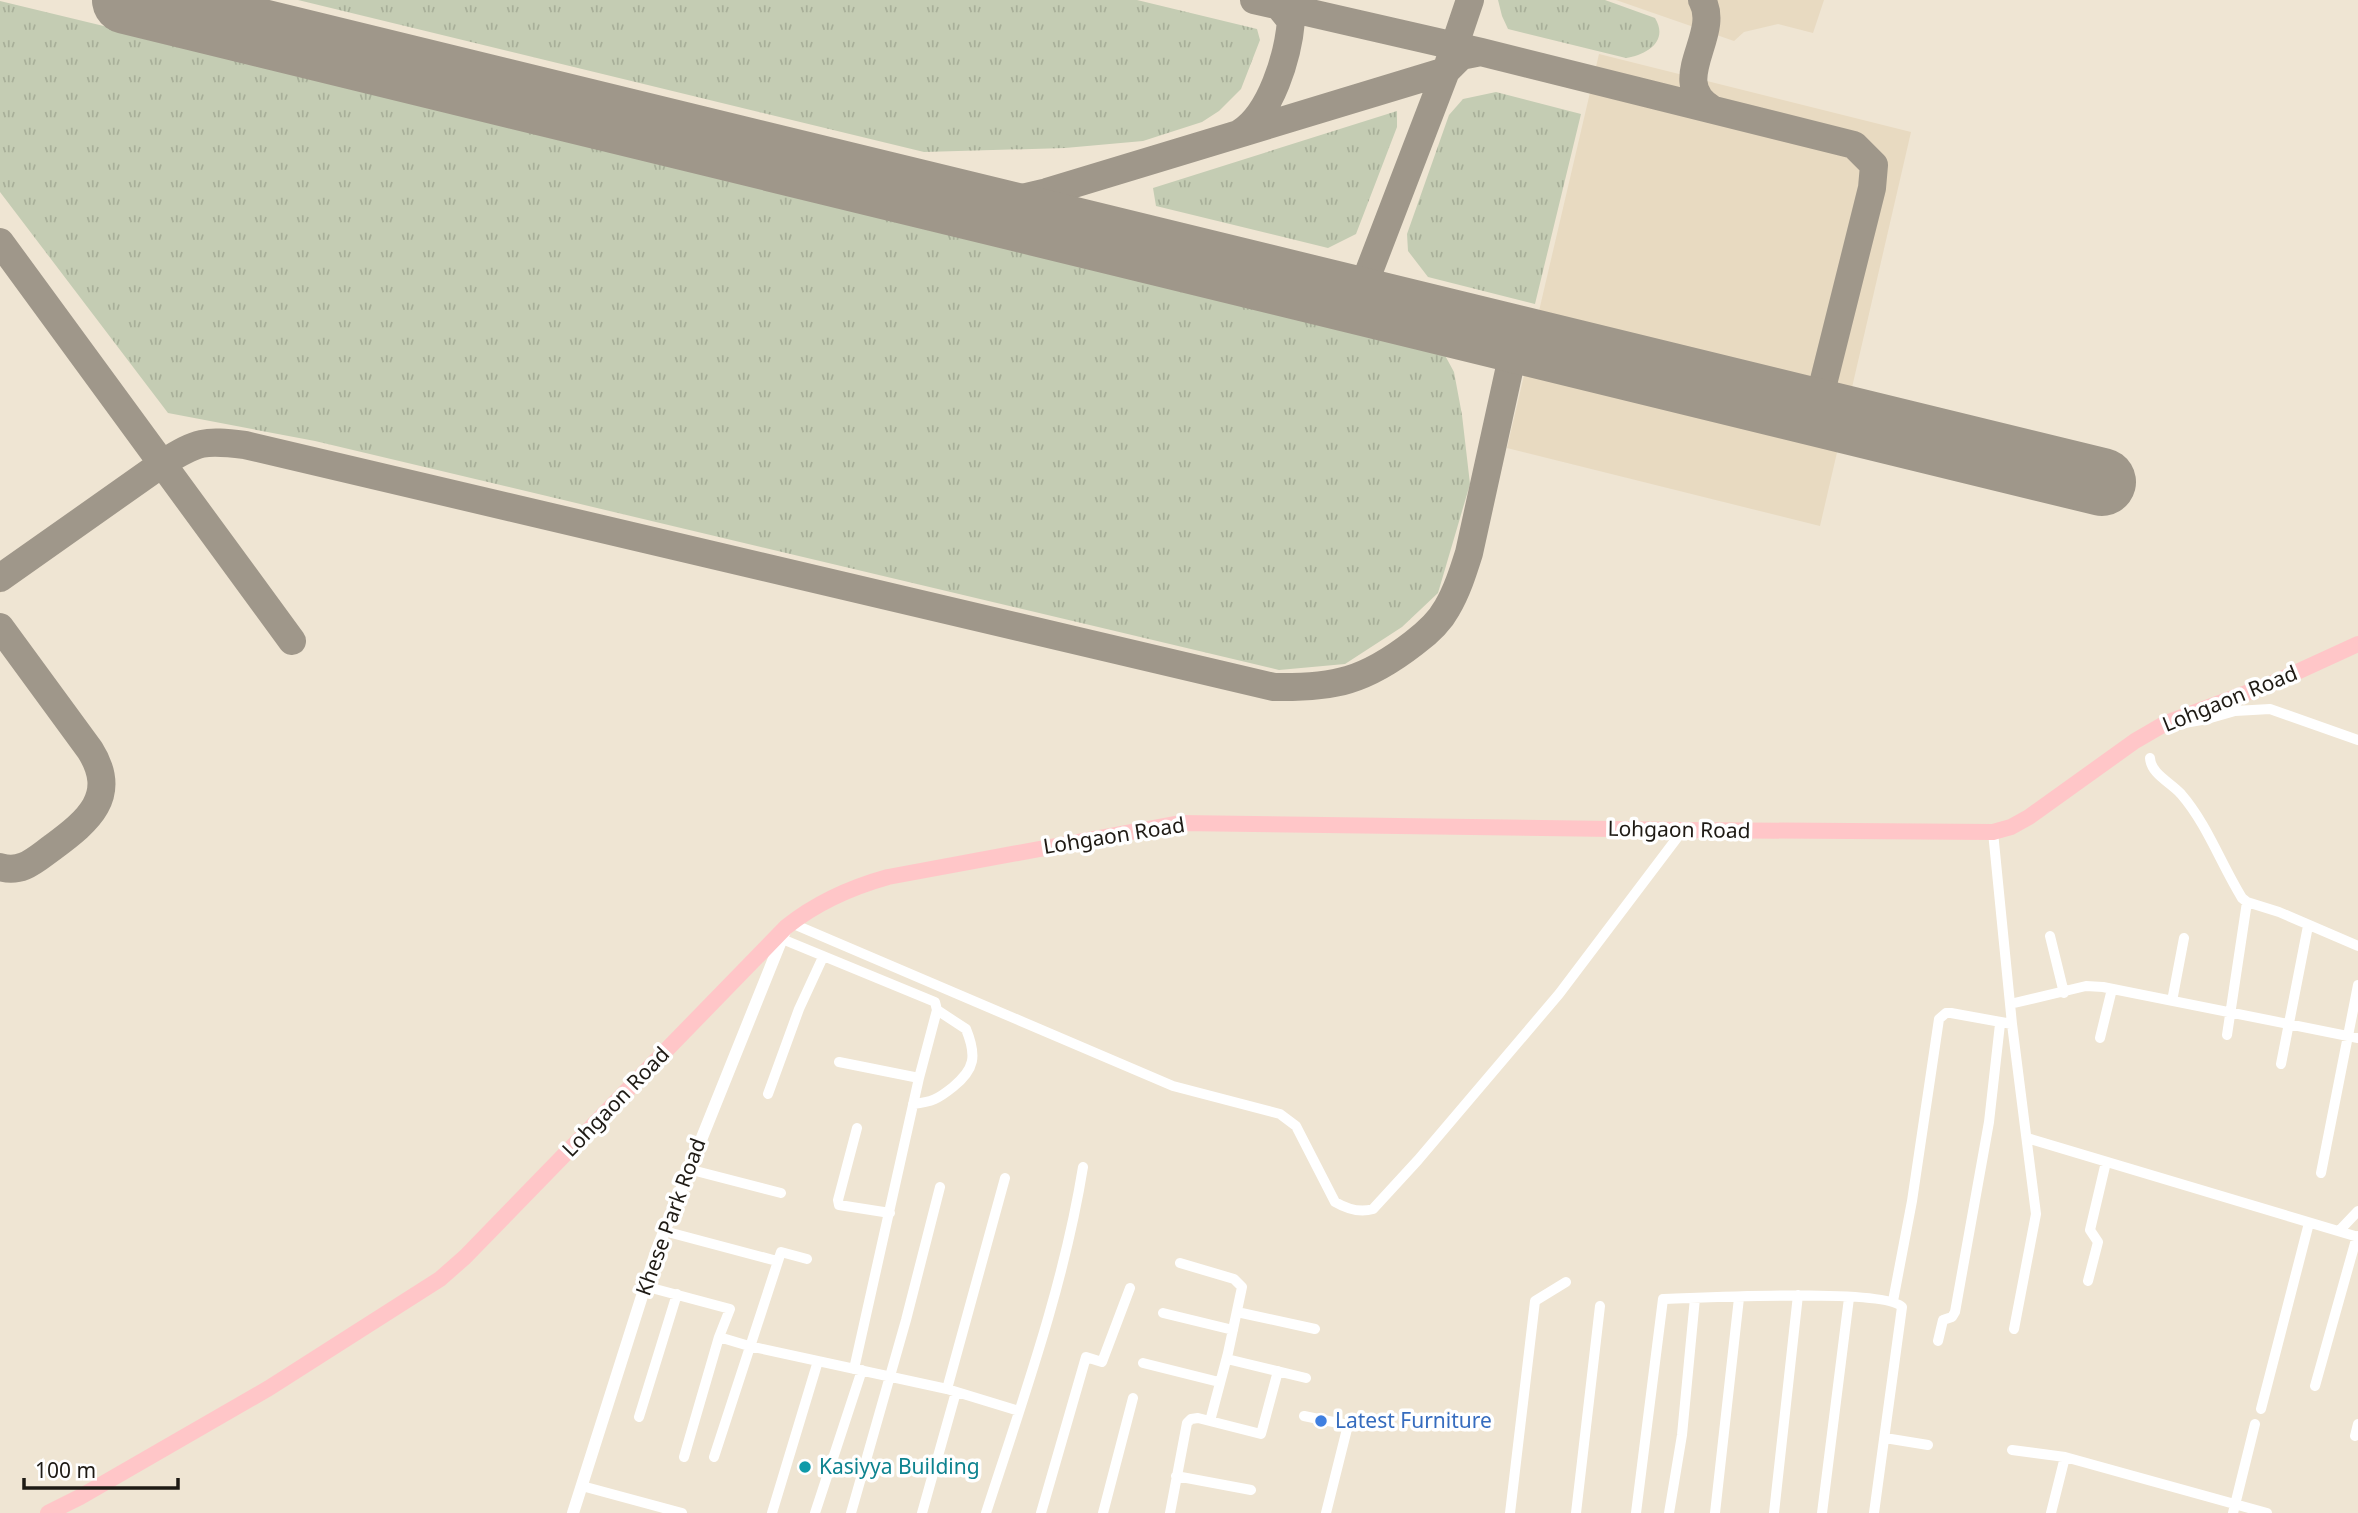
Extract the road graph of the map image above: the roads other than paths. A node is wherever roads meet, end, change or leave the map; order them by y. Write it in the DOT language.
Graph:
graph roads {
  1 [pos="2358,645"];
  2 [pos="2166,723"];
  3 [pos="2358,740"];
  4 [pos="2150,758"];
  5 [pos="1683,831"];
  6 [pos="1993,832"];
  7 [pos="2248,902"];
  8 [pos="2308,926"];
  9 [pos="786,930"];
  10 [pos="2050,936"];
  11 [pos="2184,938"];
  12 [pos="2358,946"];
  13 [pos="823,957"];
  14 [pos="2358,985"];
  15 [pos="2112,989"];
  16 [pos="2064,993"];
  17 [pos="2172,1001"];
  18 [pos="2010,1004"];
  19 [pos="937,1010"];
  20 [pos="2231,1013"];
  21 [pos="2006,1024"];
  22 [pos="2288,1024"];
  23 [pos="2227,1035"];
  24 [pos="2353,1037"];
  25 [pos="2099,1038"];
  26 [pos="839,1062"];
  27 [pos="2281,1064"];
  28 [pos="919,1078"];
  29 [pos="768,1094"];
  30 [pos="913,1104"];
  31 [pos="856,1128"];
  32 [pos="2027,1138"];
  33 [pos="2106,1162"];
  34 [pos="1083,1167"];
  35 [pos="688,1169"];
  36 [pos="2321,1173"];
  37 [pos="1005,1178"];
  38 [pos="940,1187"];
  39 [pos="781,1193"];
  40 [pos="2358,1211"];
  41 [pos="890,1213"];
  42 [pos="2309,1223"];
  43 [pos="664,1231"];
  44 [pos="2339,1231"];
  45 [pos="2357,1237"];
  46 [pos="807,1259"];
  47 [pos="777,1261"];
  48 [pos="1180,1263"];
  49 [pos="2088,1281"];
  50 [pos="1566,1282"];
  51 [pos="644,1286"];
  52 [pos="1130,1288"];
  53 [pos="677,1294"];
  54 [pos="1798,1295"];
  55 [pos="1695,1298"];
  56 [pos="1738,1298"];
  57 [pos="1849,1298"];
  58 [pos="1893,1301"];
  59 [pos="1600,1306"];
  60 [pos="1237,1312"];
  61 [pos="1163,1313"];
  62 [pos="1315,1329"];
  63 [pos="2014,1329"];
  64 [pos="1233,1330"];
  65 [pos="719,1337"];
  66 [pos="1938,1341"];
  67 [pos="749,1346"];
  68 [pos="1227,1359"];
  69 [pos="818,1362"];
  70 [pos="1143,1363"];
  71 [pos="858,1369"];
  72 [pos="1278,1371"];
  73 [pos="890,1377"];
  74 [pos="1306,1378"];
  75 [pos="1219,1382"];
  76 [pos="2315,1386"];
  77 [pos="952,1390"];
  78 [pos="1133,1398"];
  79 [pos="2261,1409"];
  80 [pos="1019,1411"];
  81 [pos="1304,1416"];
  82 [pos="639,1418"];
  83 [pos="1210,1421"];
  84 [pos="2255,1424"];
  85 [pos="2358,1424"];
  86 [pos="2355,1436"];
  87 [pos="1885,1438"];
  88 [pos="1928,1445"];
  89 [pos="2012,1450"];
  90 [pos="684,1457"];
  91 [pos="715,1457"];
  92 [pos="2065,1457"];
  93 [pos="1176,1475"];
  94 [pos="582,1486"];
  95 [pos="1251,1490"];
  96 [pos="653,1509"];
  97 [pos="2234,1509"];
  98 [pos="48,1513"];
  99 [pos="573,1513"];
  100 [pos="682,1513"];
  101 [pos="772,1513"];
  102 [pos="815,1513"];
  103 [pos="851,1513"];
  104 [pos="922,1513"];
  105 [pos="986,1513"];
  106 [pos="1041,1513"];
  107 [pos="1103,1513"];
  108 [pos="1170,1513"];
  109 [pos="1326,1513"];
  110 [pos="1510,1513"];
  111 [pos="1576,1513"];
  112 [pos="1636,1513"];
  113 [pos="1669,1513"];
  114 [pos="1715,1513"];
  115 [pos="1774,1513"];
  116 [pos="1822,1513"];
  117 [pos="1874,1513"];
  118 [pos="2051,1513"];
  119 [pos="2267,1513"];
  1 -- 2 [label="main road, Lohgaon Road"];
  2 -- 3 [label="street"];
  2 -- 6 [label="main road, Lohgaon Road"];
  4 -- 7 [label="street"];
  5 -- 6 [label="main road, Lohgaon Road"];
  5 -- 9 [label="main road, Lohgaon Road"];
  5 -- 9 [label="street"];
  6 -- 18 [label="street"];
  7 -- 8 [label="street"];
  7 -- 20 [label="street"];
  8 -- 12 [label="street"];
  8 -- 22 [label="street"];
  9 -- 13 [label="street"];
  9 -- 35 [label="street, Khese Park Road"];
  9 -- 98 [label="main road, Lohgaon Road"];
  10 -- 16 [label="street"];
  11 -- 17 [label="street"];
  13 -- 19 [label="street"];
  13 -- 29 [label="street"];
  14 -- 24 [label="street"];
  15 -- 16 [label="street"];
  15 -- 17 [label="street"];
  15 -- 25 [label="street"];
  16 -- 18 [label="street"];
  17 -- 20 [label="street"];
  18 -- 21 [label="street"];
  19 -- 28 [label="street"];
  19 -- 30 [label="street"];
  20 -- 22 [label="street"];
  20 -- 23 [label="street"];
  21 -- 32 [label="street"];
  21 -- 58 [label="street"];
  21 -- 66 [label="street"];
  22 -- 24 [label="street"];
  22 -- 27 [label="street"];
  24 -- 36 [label="street"];
  26 -- 28 [label="street"];
  28 -- 30 [label="street"];
  30 -- 41 [label="street"];
  31 -- 41 [label="street"];
  32 -- 33 [label="street"];
  32 -- 63 [label="street"];
  33 -- 42 [label="street"];
  33 -- 49 [label="street"];
  34 -- 80 [label="street"];
  35 -- 39 [label="street"];
  35 -- 43 [label="street, Khese Park Road"];
  37 -- 77 [label="street"];
  38 -- 73 [label="street"];
  40 -- 44 [label="street"];
  41 -- 71 [label="street"];
  42 -- 44 [label="street"];
  42 -- 79 [label="street"];
  43 -- 47 [label="street"];
  43 -- 51 [label="street, Khese Park Road"];
  44 -- 45 [label="street"];
  45 -- 76 [label="street"];
  46 -- 47 [label="street"];
  47 -- 67 [label="street"];
  48 -- 60 [label="street"];
  50 -- 110 [label="street"];
  51 -- 53 [label="street"];
  51 -- 94 [label="street, Khese Park Road"];
  52 -- 106 [label="street"];
  53 -- 65 [label="street"];
  53 -- 82 [label="street"];
  54 -- 56 [label="street"];
  54 -- 57 [label="street"];
  54 -- 115 [label="street"];
  55 -- 56 [label="street"];
  55 -- 112 [label="street"];
  55 -- 113 [label="street"];
  56 -- 114 [label="street"];
  57 -- 58 [label="street"];
  57 -- 116 [label="street"];
  58 -- 87 [label="street"];
  59 -- 111 [label="street"];
  60 -- 62 [label="street"];
  60 -- 64 [label="street"];
  61 -- 64 [label="street"];
  64 -- 68 [label="street"];
  65 -- 67 [label="street"];
  65 -- 90 [label="street"];
  67 -- 69 [label="street"];
  67 -- 91 [label="street"];
  68 -- 72 [label="street"];
  68 -- 75 [label="street"];
  69 -- 71 [label="street"];
  69 -- 101 [label="street"];
  70 -- 75 [label="street"];
  71 -- 73 [label="street"];
  71 -- 102 [label="street"];
  72 -- 74 [label="street"];
  72 -- 83 [label="street"];
  73 -- 77 [label="street"];
  73 -- 103 [label="street"];
  75 -- 83 [label="street"];
  77 -- 80 [label="street"];
  77 -- 104 [label="street"];
  78 -- 107 [label="street"];
  80 -- 105 [label="street"];
  81 -- 109 [label="street"];
  83 -- 93 [label="street"];
  84 -- 97 [label="street"];
  85 -- 86 [label="street"];
  87 -- 88 [label="street"];
  87 -- 117 [label="street"];
  89 -- 92 [label="street"];
  92 -- 97 [label="street"];
  92 -- 118 [label="street"];
  93 -- 95 [label="street"];
  93 -- 108 [label="street"];
  94 -- 96 [label="street"];
  94 -- 99 [label="street, Khese Park Road"];
  96 -- 100 [label="street"];
  97 -- 119 [label="street"];
}
